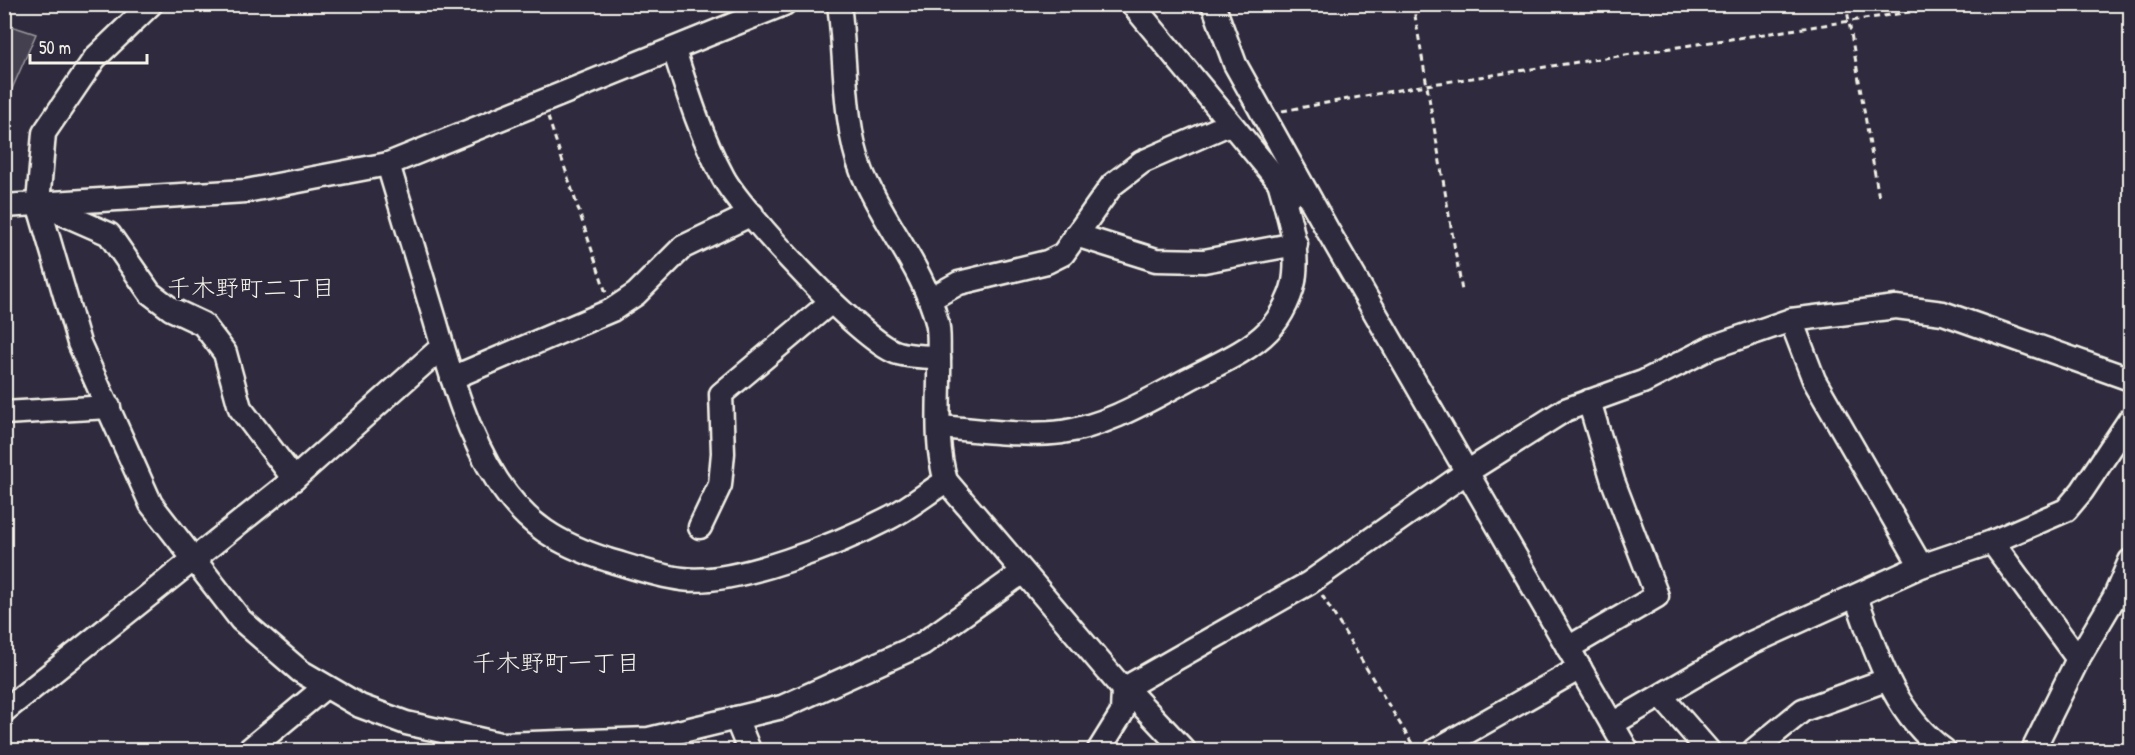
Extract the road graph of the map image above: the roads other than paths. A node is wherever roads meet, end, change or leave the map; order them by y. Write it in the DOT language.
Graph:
graph roads {
  1 [pos="151,4"];
  2 [pos="784,4"];
  3 [pos="839,4"];
  4 [pos="1132,4"];
  5 [pos="1213,4"];
  6 [pos="674,50"];
  7 [pos="1228,124"];
  8 [pos="388,164"];
  9 [pos="1280,185"];
  10 [pos="38,203"];
  11 [pos="4,206"];
  12 [pos="752,214"];
  13 [pos="1328,231"];
  14 [pos="1076,235"];
  15 [pos="1296,244"];
  16 [pos="930,298"];
  17 [pos="831,302"];
  18 [pos="1791,320"];
  19 [pos="442,347"];
  20 [pos="939,358"];
  21 [pos="452,378"];
  22 [pos="2130,379"];
  23 [pos="1589,401"];
  24 [pos="109,407"];
  25 [pos="4,413"];
  26 [pos="2130,418"];
  27 [pos="940,427"];
  28 [pos="1467,472"];
  29 [pos="294,479"];
  30 [pos="946,481"];
  31 [pos="700,527"];
  32 [pos="1992,542"];
  33 [pos="192,560"];
  34 [pos="2130,561"];
  35 [pos="1921,566"];
  36 [pos="1023,572"];
  37 [pos="2122,595"];
  38 [pos="1856,597"];
  39 [pos="1568,648"];
  40 [pos="2078,659"];
  41 [pos="1580,668"];
  42 [pos="1886,680"];
  43 [pos="325,687"];
  44 [pos="1122,689"];
  45 [pos="1661,696"];
  46 [pos="4,711"];
  47 [pos="736,718"];
  48 [pos="1612,724"];
  49 [pos="499,747"];
  50 [pos="249,750"];
  51 [pos="749,750"];
  52 [pos="1099,750"];
  53 [pos="1184,750"];
  54 [pos="1436,750"];
  55 [pos="1627,750"];
  56 [pos="1708,750"];
  57 [pos="1754,750"];
  58 [pos="1944,750"];
  59 [pos="2033,750"];
  1 -- 10 [label="street"];
  2 -- 6 [label="street"];
  3 -- 16 [label="street"];
  4 -- 7 [label="street"];
  5 -- 13 [label="street"];
  6 -- 8 [label="street"];
  6 -- 12 [label="street"];
  7 -- 9 [label="street"];
  7 -- 14 [label="street"];
  8 -- 10 [label="street"];
  8 -- 19 [label="street"];
  9 -- 13 [label="street"];
  9 -- 15 [label="street"];
  10 -- 11 [label="street"];
  10 -- 24 [label="street"];
  10 -- 29 [label="street"];
  12 -- 17 [label="street"];
  12 -- 21 [label="street"];
  13 -- 28 [label="street"];
  14 -- 15 [label="street"];
  14 -- 16 [label="street"];
  15 -- 27 [label="street"];
  16 -- 20 [label="street"];
  17 -- 20 [label="street"];
  17 -- 31 [label="street"];
  18 -- 22 [label="street"];
  18 -- 23 [label="street"];
  18 -- 35 [label="street"];
  19 -- 21 [label="street"];
  19 -- 29 [label="street"];
  20 -- 27 [label="street"];
  21 -- 30 [label="street"];
  23 -- 28 [label="street"];
  23 -- 39 [label="street"];
  24 -- 25 [label="street"];
  24 -- 33 [label="street"];
  26 -- 32 [label="street"];
  27 -- 30 [label="street"];
  28 -- 39 [label="street"];
  28 -- 44 [label="street"];
  29 -- 33 [label="street"];
  30 -- 36 [label="street"];
  32 -- 35 [label="street"];
  32 -- 40 [label="street"];
  33 -- 43 [label="street"];
  33 -- 46 [label="street"];
  34 -- 37 [label="street"];
  35 -- 38 [label="street"];
  36 -- 44 [label="street"];
  36 -- 47 [label="street"];
  37 -- 40 [label="street"];
  38 -- 42 [label="street"];
  38 -- 45 [label="street"];
  39 -- 41 [label="street"];
  40 -- 59 [label="street"];
  41 -- 48 [label="street"];
  41 -- 54 [label="street"];
  42 -- 57 [label="street"];
  42 -- 58 [label="street"];
  43 -- 49 [label="street"];
  43 -- 50 [label="street"];
  44 -- 52 [label="street"];
  44 -- 53 [label="street"];
  45 -- 48 [label="street"];
  45 -- 56 [label="street"];
  47 -- 49 [label="street"];
  47 -- 51 [label="street"];
  48 -- 55 [label="street"];
}
